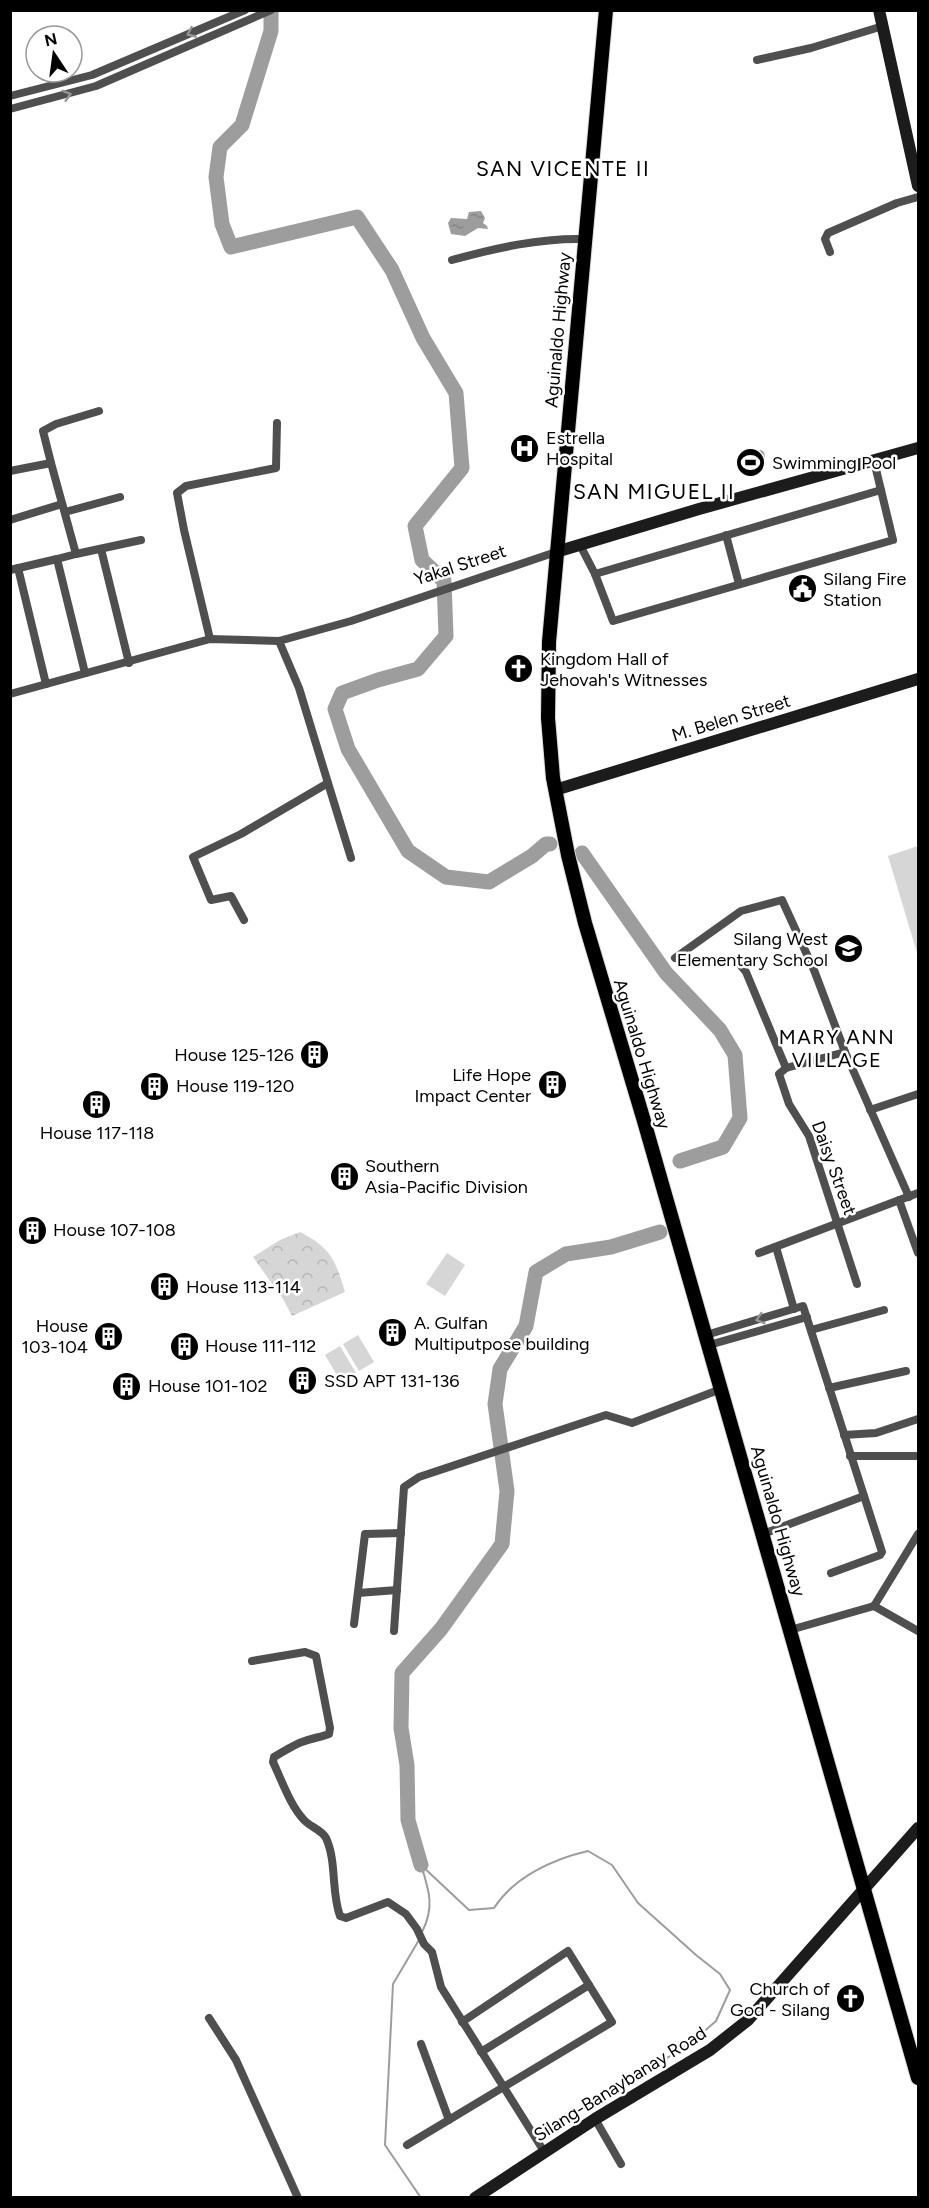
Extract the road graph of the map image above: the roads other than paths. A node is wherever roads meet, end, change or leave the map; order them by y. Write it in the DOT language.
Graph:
graph roads {
  1 [pos="244,10"];
  2 [pos="271,10"];
  3 [pos="606,10"];
  4 [pos="879,10"];
  5 [pos="883,26"];
  6 [pos="758,60"];
  7 [pos="10,96"];
  8 [pos="10,109"];
  9 [pos="918,186"];
  10 [pos="918,197"];
  11 [pos="584,239"];
  12 [pos="830,252"];
  13 [pos="452,260"];
  14 [pos="99,411"];
  15 [pos="277,423"];
  16 [pos="918,448"];
  17 [pos="874,461"];
  18 [pos="51,463"];
  19 [pos="10,471"];
  20 [pos="881,490"];
  21 [pos="120,497"];
  22 [pos="64,508"];
  23 [pos="10,520"];
  24 [pos="726,535"];
  25 [pos="141,540"];
  26 [pos="580,545"];
  27 [pos="101,549"];
  28 [pos="556,552"];
  29 [pos="76,554"];
  30 [pos="57,559"];
  31 [pos="14,569"];
  32 [pos="595,574"];
  33 [pos="739,584"];
  34 [pos="210,639"];
  35 [pos="279,641"];
  36 [pos="129,663"];
  37 [pos="85,673"];
  38 [pos="918,680"];
  39 [pos="46,684"];
  40 [pos="10,694"];
  41 [pos="328,783"];
  42 [pos="555,790"];
  43 [pos="351,858"];
  44 [pos="244,920"];
  45 [pos="675,958"];
  46 [pos="736,960"];
  47 [pos="845,1052"];
  48 [pos="786,1068"];
  49 [pos="918,1094"];
  50 [pos="870,1110"];
  51 [pos="918,1193"];
  52 [pos="909,1197"];
  53 [pos="899,1200"];
  54 [pos="836,1224"];
  55 [pos="776,1247"];
  56 [pos="759,1253"];
  57 [pos="918,1253"];
  58 [pos="856,1284"];
  59 [pos="794,1309"];
  60 [pos="884,1310"];
  61 [pos="807,1317"];
  62 [pos="811,1330"];
  63 [pos="707,1340"];
  64 [pos="906,1371"];
  65 [pos="829,1388"];
  66 [pos="721,1389"];
  67 [pos="918,1419"];
  68 [pos="844,1435"];
  69 [pos="850,1456"];
  70 [pos="918,1456"];
  71 [pos="864,1496"];
  72 [pos="401,1533"];
  73 [pos="763,1534"];
  74 [pos="918,1534"];
  75 [pos="831,1573"];
  76 [pos="397,1590"];
  77 [pos="357,1593"];
  78 [pos="874,1606"];
  79 [pos="354,1624"];
  80 [pos="790,1630"];
  81 [pos="394,1631"];
  82 [pos="918,1631"];
  83 [pos="252,1661"];
  84 [pos="918,1827"];
  85 [pos="864,1891"];
  86 [pos="589,1985"];
  87 [pos="209,2018"];
  88 [pos="462,2022"];
  89 [pos="421,2044"];
  90 [pos="481,2052"];
  91 [pos="918,2073"];
  92 [pos="504,2088"];
  93 [pos="595,2119"];
  94 [pos="449,2120"];
  95 [pos="407,2145"];
  96 [pos="545,2153"];
  97 [pos="621,2164"];
  98 [pos="298,2198"];
  99 [pos="475,2198"];
  1 -- 7 [label="street, one-way"];
  8 -- 2 [label="street, one-way"];
  3 -- 11 [label="main road, Aguinaldo Highway"];
  4 -- 5 [label="street"];
  5 -- 6 [label="street"];
  5 -- 9 [label="street"];
  10 -- 12 [label="street"];
  11 -- 13 [label="street"];
  11 -- 28 [label="main road, Aguinaldo Highway"];
  14 -- 18 [label="street"];
  15 -- 34 [label="street"];
  16 -- 17 [label="street, Yakal Street"];
  17 -- 20 [label="street"];
  17 -- 26 [label="street, Yakal Street"];
  18 -- 19 [label="street"];
  18 -- 22 [label="street"];
  20 -- 24 [label="street"];
  20 -- 33 [label="street"];
  21 -- 22 [label="street"];
  22 -- 23 [label="street"];
  22 -- 29 [label="street"];
  24 -- 32 [label="street"];
  24 -- 33 [label="street"];
  25 -- 27 [label="street"];
  26 -- 28 [label="street, Yakal Street"];
  26 -- 32 [label="street"];
  27 -- 29 [label="street"];
  27 -- 36 [label="street"];
  28 -- 35 [label="street, Yakal Street"];
  28 -- 42 [label="main road, Aguinaldo Highway"];
  29 -- 30 [label="street"];
  30 -- 31 [label="street"];
  30 -- 37 [label="street"];
  31 -- 39 [label="street"];
  32 -- 33 [label="street"];
  34 -- 35 [label="street, Yakal Street"];
  34 -- 36 [label="street, Yakal Street"];
  35 -- 41 [label="street"];
  36 -- 37 [label="street, Yakal Street"];
  37 -- 39 [label="street, Yakal Street"];
  38 -- 42 [label="street, M. Belen Street"];
  39 -- 40 [label="street, Yakal Street"];
  41 -- 43 [label="street"];
  41 -- 44 [label="street"];
  42 -- 63 [label="main road, Aguinaldo Highway"];
  45 -- 47 [label="street"];
  46 -- 48 [label="street, Daisy Street"];
  47 -- 48 [label="street"];
  47 -- 50 [label="street"];
  48 -- 54 [label="street, Daisy Street"];
  49 -- 50 [label="street"];
  50 -- 52 [label="street"];
  51 -- 52 [label="street"];
  52 -- 53 [label="street"];
  53 -- 54 [label="street"];
  53 -- 57 [label="street"];
  54 -- 55 [label="street"];
  54 -- 58 [label="street, Daisy Street"];
  55 -- 56 [label="street"];
  55 -- 59 [label="street"];
  59 -- 61 [label="street"];
  59 -- 63 [label="street, one-way"];
  60 -- 62 [label="street"];
  61 -- 62 [label="street"];
  61 -- 63 [label="street"];
  62 -- 65 [label="street"];
  63 -- 66 [label="main road, Aguinaldo Highway"];
  64 -- 65 [label="street"];
  65 -- 68 [label="street"];
  66 -- 72 [label="street"];
  66 -- 73 [label="main road, Aguinaldo Highway"];
  67 -- 68 [label="street"];
  68 -- 69 [label="street"];
  69 -- 70 [label="street"];
  69 -- 71 [label="street"];
  71 -- 73 [label="street"];
  71 -- 75 [label="street"];
  72 -- 76 [label="street"];
  72 -- 77 [label="street"];
  73 -- 80 [label="main road, Aguinaldo Highway"];
  74 -- 78 [label="street"];
  76 -- 77 [label="street"];
  76 -- 81 [label="street"];
  77 -- 79 [label="street"];
  78 -- 80 [label="street"];
  78 -- 82 [label="street"];
  80 -- 85 [label="main road, Aguinaldo Highway"];
  83 -- 88 [label="street"];
  84 -- 85 [label="street, Silang-Banaybanay Road"];
  85 -- 91 [label="main road, Aguinaldo Highway"];
  85 -- 93 [label="street, Silang-Banaybanay Road"];
  86 -- 88 [label="street"];
  86 -- 90 [label="street"];
  86 -- 92 [label="street"];
  87 -- 98 [label="street"];
  88 -- 90 [label="street"];
  89 -- 94 [label="street"];
  90 -- 92 [label="street"];
  92 -- 94 [label="street"];
  92 -- 96 [label="street"];
  93 -- 96 [label="street, Silang-Banaybanay Road"];
  93 -- 97 [label="street"];
  94 -- 95 [label="street"];
  96 -- 99 [label="street, Silang-Banaybanay Road"];
}
